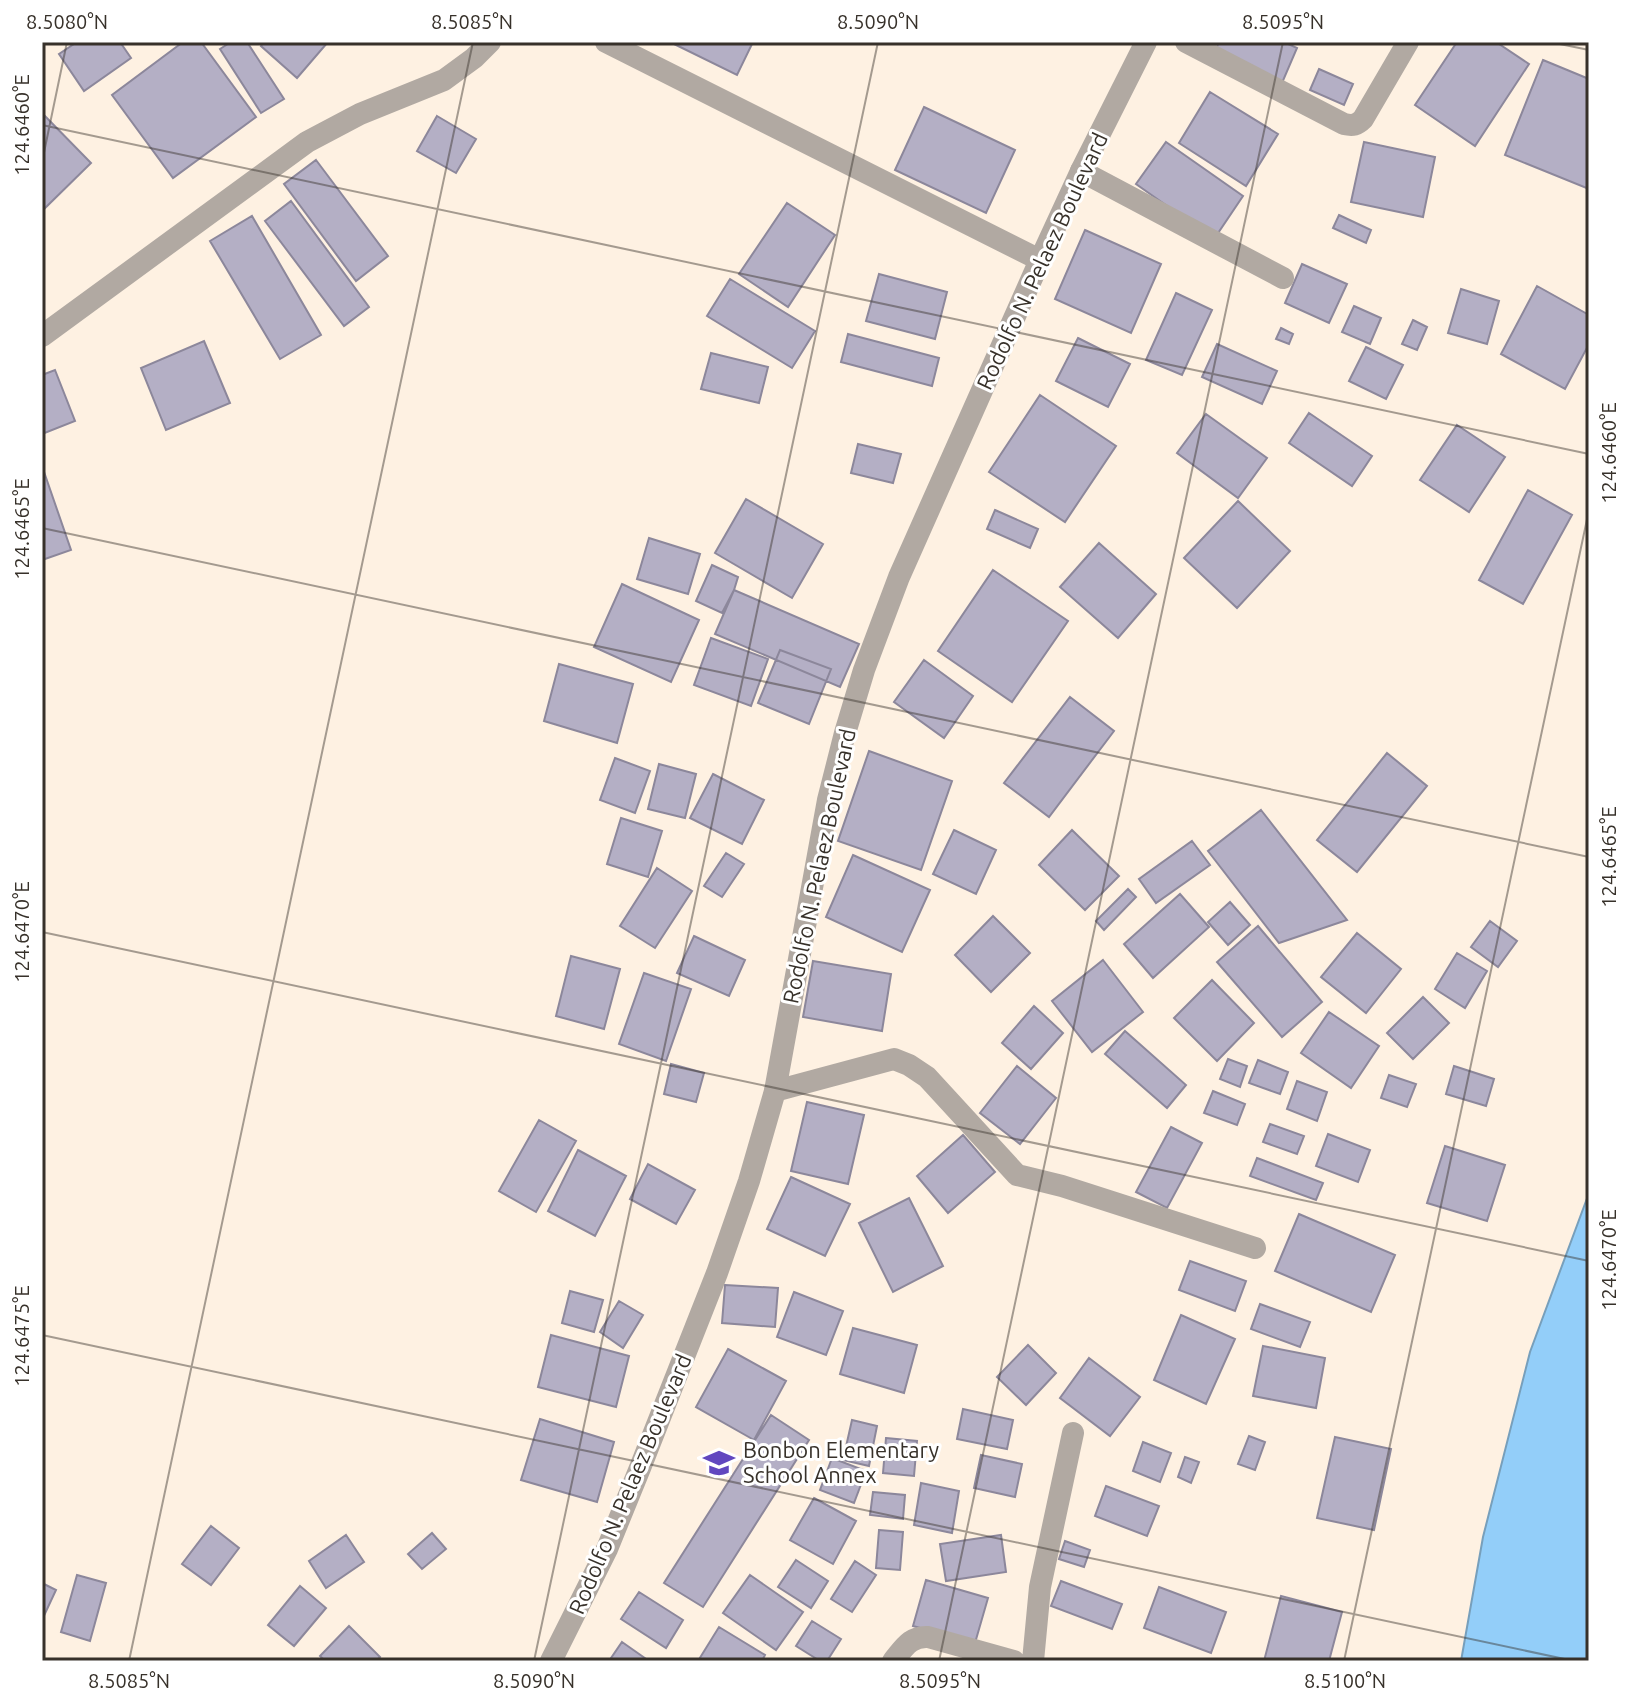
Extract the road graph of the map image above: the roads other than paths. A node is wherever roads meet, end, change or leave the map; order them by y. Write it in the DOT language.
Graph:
graph roads {
  1 [pos="490,42"];
  2 [pos="606,42"];
  3 [pos="1146,42"];
  4 [pos="1186,42"];
  5 [pos="1408,42"];
  6 [pos="1081,171"];
  7 [pos="1040,260"];
  8 [pos="1283,278"];
  9 [pos="42,336"];
  10 [pos="775,1091"];
  11 [pos="1255,1248"];
  12 [pos="1073,1433"];
  13 [pos="551,1661"];
  14 [pos="893,1661"];
  15 [pos="1014,1661"];
  16 [pos="1033,1661"];
  1 -- 9 [label="street"];
  2 -- 7 [label="street"];
  3 -- 6 [label="street, Rodolfo N. Pelaez Boulevard"];
  4 -- 5 [label="street"];
  6 -- 7 [label="street, Rodolfo N. Pelaez Boulevard"];
  6 -- 8 [label="street"];
  7 -- 10 [label="street, Rodolfo N. Pelaez Boulevard"];
  10 -- 11 [label="street"];
  10 -- 13 [label="street, Rodolfo N. Pelaez Boulevard"];
  12 -- 16 [label="street"];
  14 -- 15 [label="street"];
}
